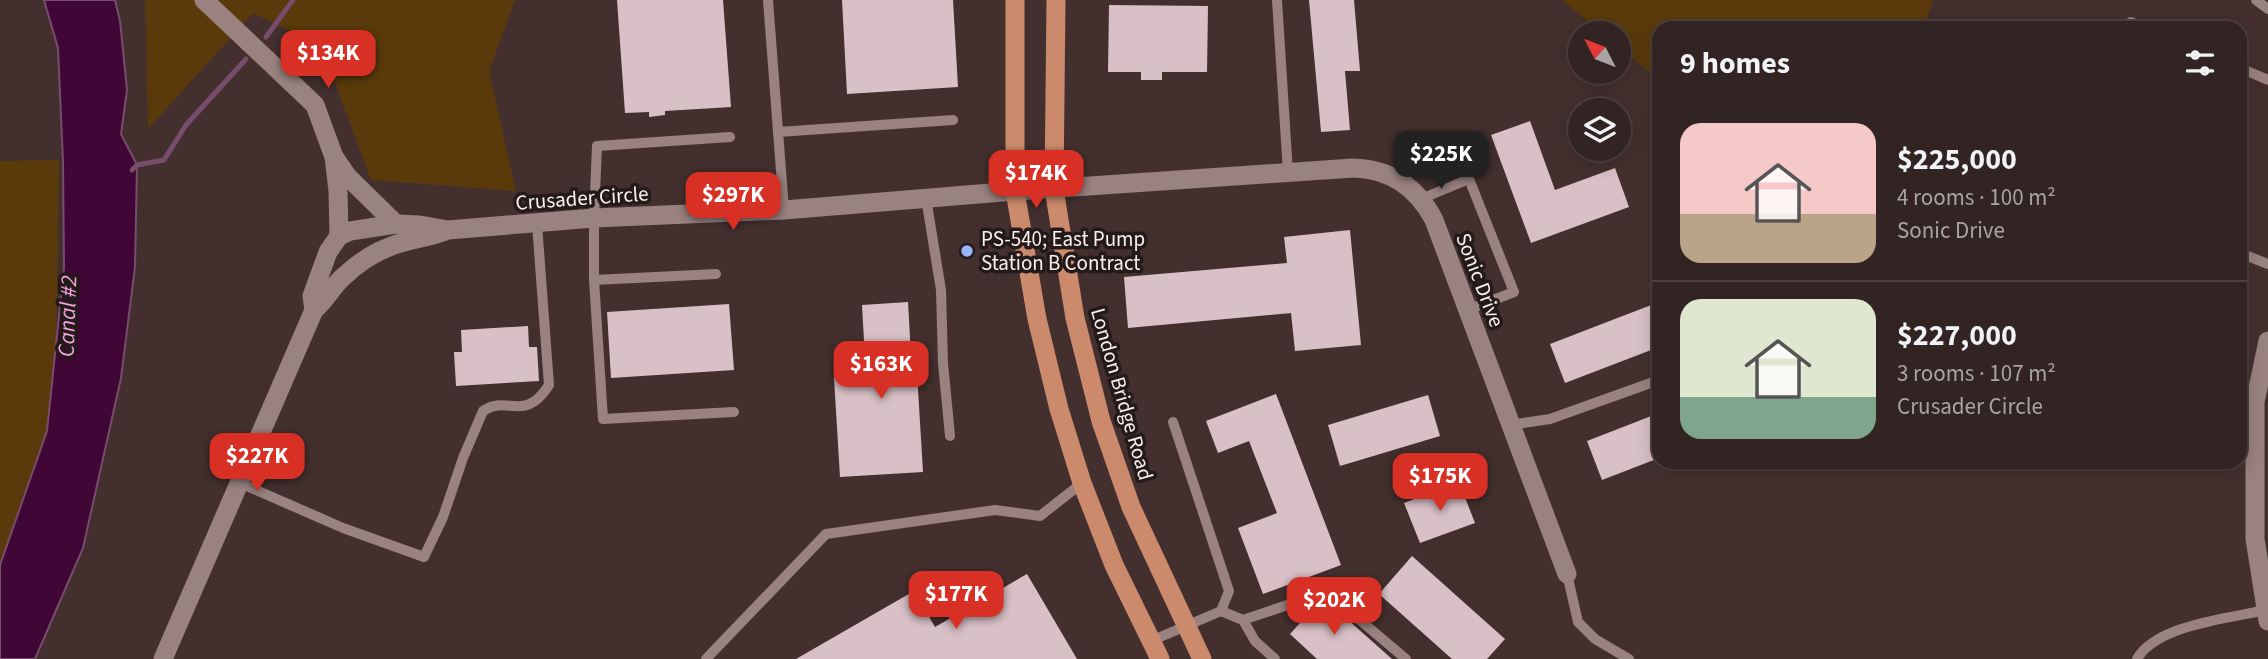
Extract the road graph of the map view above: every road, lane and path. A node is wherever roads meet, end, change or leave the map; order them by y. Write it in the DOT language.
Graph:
graph roads {
  1 [pos="204,0"];
  2 [pos="768,0"];
  3 [pos="1015,0"];
  4 [pos="1056,0"];
  5 [pos="1277,0"];
  6 [pos="2256,0"];
  7 [pos="2268,9"];
  8 [pos="2247,71"];
  9 [pos="2268,80"];
  10 [pos="953,120"];
  11 [pos="778,132"];
  12 [pos="730,137"];
  13 [pos="334,157"];
  14 [pos="1289,174"];
  15 [pos="1054,189"];
  16 [pos="1015,191"];
  17 [pos="926,198"];
  18 [pos="1421,199"];
  19 [pos="784,210"];
  20 [pos="594,218"];
  21 [pos="396,223"];
  22 [pos="537,225"];
  23 [pos="448,230"];
  24 [pos="339,236"];
  25 [pos="2247,256"];
  26 [pos="2268,264"];
  27 [pos="716,274"];
  28 [pos="594,280"];
  29 [pos="314,310"];
  30 [pos="1466,310"];
  31 [pos="2268,341"];
  32 [pos="1652,383"];
  33 [pos="2263,384"];
  34 [pos="734,412"];
  35 [pos="1173,422"];
  36 [pos="1510,425"];
  37 [pos="950,436"];
  38 [pos="2262,467"];
  39 [pos="240,483"];
  40 [pos="1082,483"];
  41 [pos="1567,574"];
  42 [pos="1221,611"];
  43 [pos="2267,616"];
  44 [pos="1243,620"];
  45 [pos="1185,625"];
  46 [pos="1151,641"];
  47 [pos="163,659"];
  48 [pos="706,659"];
  49 [pos="1160,659"];
  50 [pos="1202,659"];
  51 [pos="1275,659"];
  52 [pos="1406,659"];
  53 [pos="1629,659"];
  54 [pos="2137,659"];
  1 -- 13 [label="street"];
  2 -- 11 [label="lane"];
  3 -- 16 [label="main road"];
  4 -- 15 [label="main road, London Bridge Road"];
  5 -- 14 [label="lane"];
  6 -- 7 [label="lane"];
  8 -- 9 [label="lane"];
  10 -- 11 [label="lane"];
  11 -- 19 [label="lane"];
  12 -- 20 [label="lane"];
  13 -- 21 [label="street"];
  13 -- 24 [label="street"];
  14 -- 15 [label="street, Sonic Drive"];
  14 -- 18 [label="street, Sonic Drive"];
  15 -- 16 [label="street, Crusader Circle"];
  15 -- 45 [label="main road, London Bridge Road"];
  16 -- 17 [label="street, Crusader Circle"];
  16 -- 40 [label="main road"];
  17 -- 19 [label="street, Crusader Circle"];
  17 -- 37 [label="lane"];
  18 -- 30 [label="street, Sonic Drive"];
  18 -- 30 [label="lane"];
  19 -- 20 [label="street, Crusader Circle"];
  20 -- 22 [label="street, Crusader Circle"];
  20 -- 28 [label="lane"];
  21 -- 23 [label="street, Crusader Circle"];
  21 -- 24 [label="street, Crusader Circle"];
  22 -- 23 [label="street, Crusader Circle"];
  22 -- 39 [label="lane"];
  23 -- 29 [label="street, Crusader Circle"];
  24 -- 29 [label="street, Crusader Circle"];
  25 -- 26 [label="lane"];
  27 -- 28 [label="lane"];
  28 -- 34 [label="lane"];
  29 -- 39 [label="street, Crusader Circle"];
  30 -- 36 [label="street, Sonic Drive"];
  31 -- 33 [label="street"];
  32 -- 36 [label="lane"];
  33 -- 38 [label="street"];
  35 -- 42 [label="lane"];
  36 -- 41 [label="street, Sonic Drive"];
  38 -- 43 [label="street"];
  39 -- 47 [label="street, Crusader Circle"];
  40 -- 46 [label="main road"];
  40 -- 48 [label="lane"];
  41 -- 53 [label="lane"];
  42 -- 44 [label="lane"];
  42 -- 45 [label="lane"];
  43 -- 54 [label="lane"];
  44 -- 51 [label="lane"];
  44 -- 52 [label="lane"];
  45 -- 46 [label="lane"];
  45 -- 50 [label="main road, London Bridge Road"];
  46 -- 49 [label="main road"];
}
